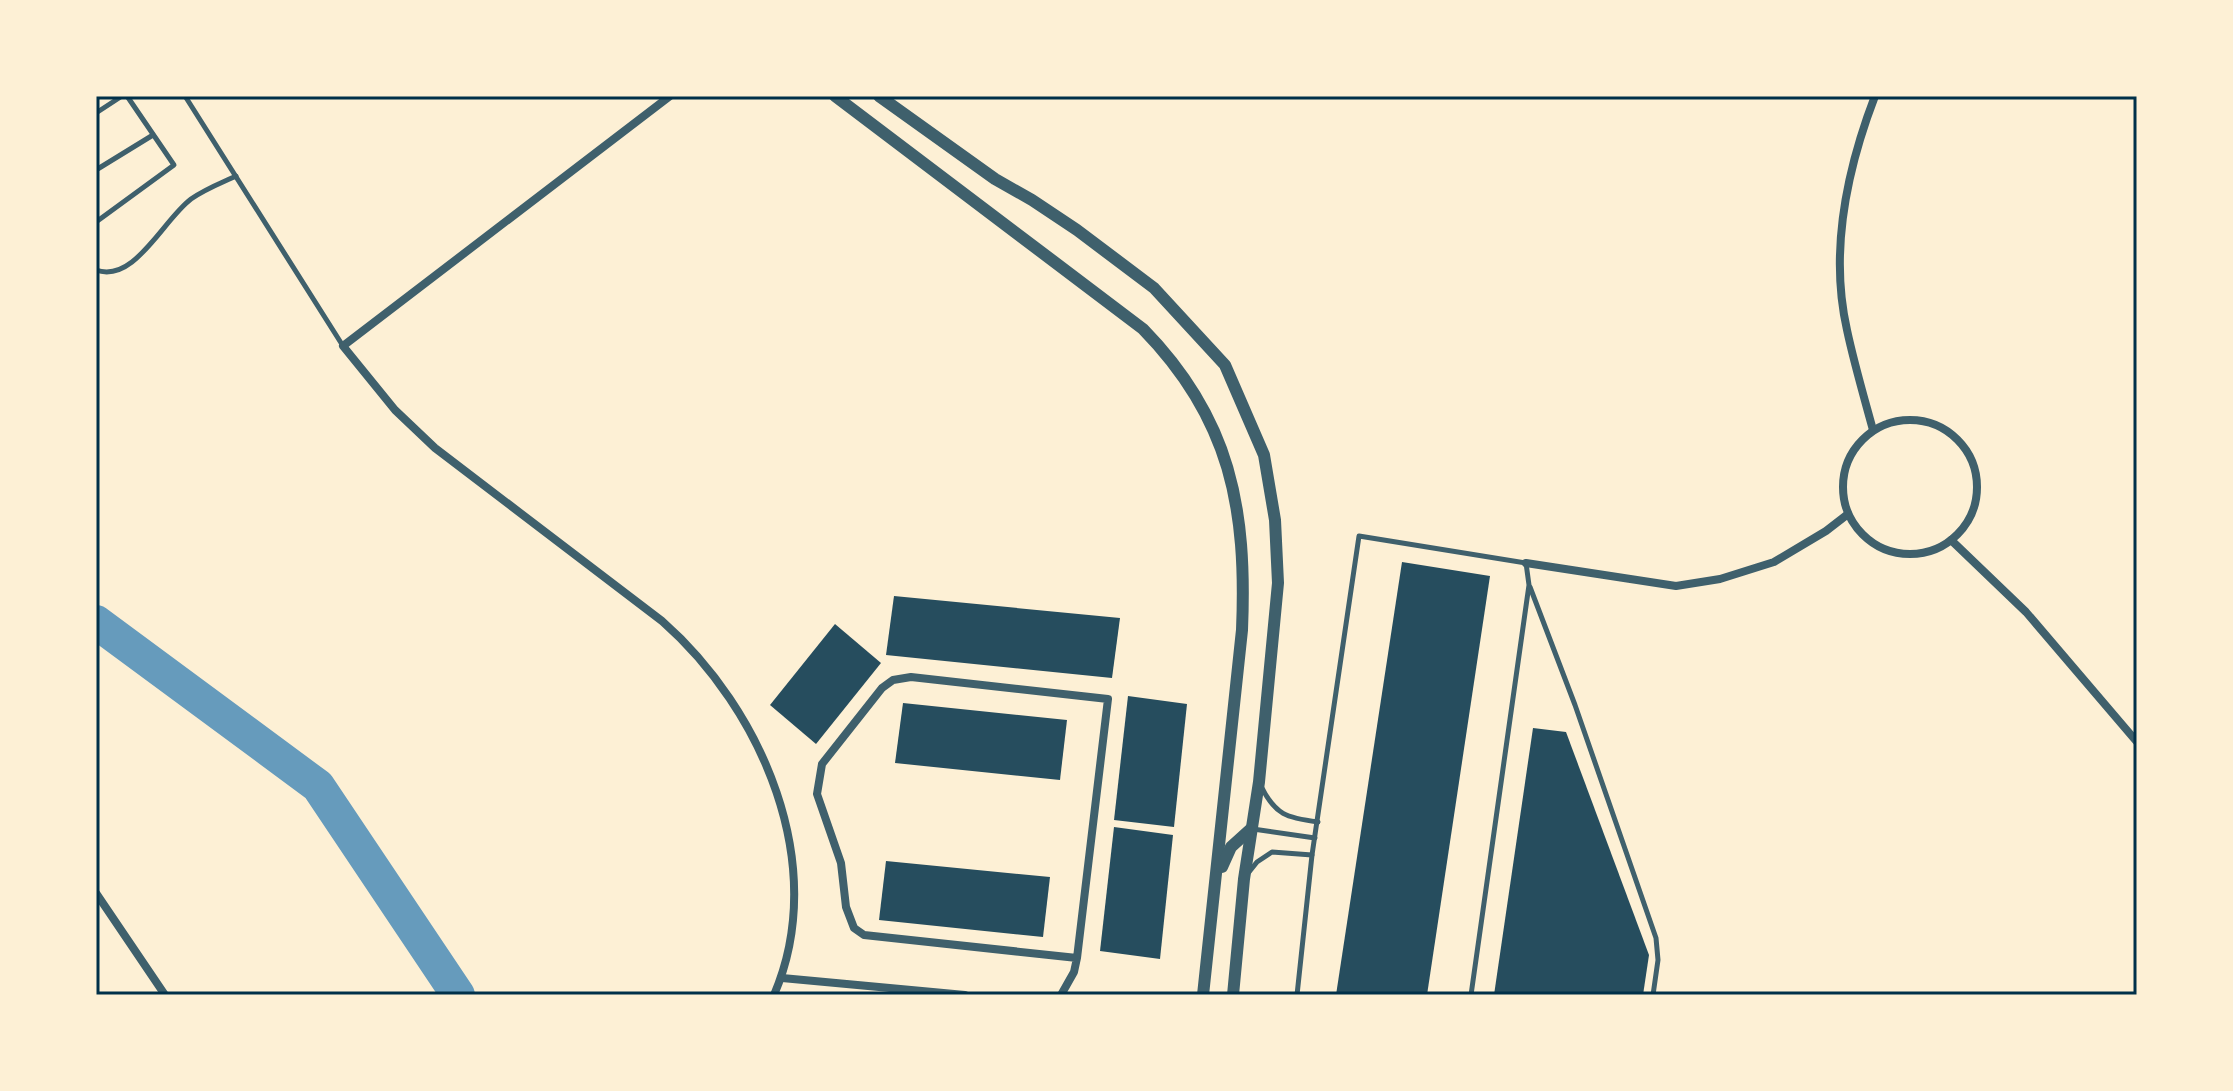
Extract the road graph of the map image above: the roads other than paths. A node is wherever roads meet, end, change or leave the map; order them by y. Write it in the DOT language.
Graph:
graph roads {
  1 [pos="124,96"];
  2 [pos="185,96"];
  3 [pos="670,96"];
  4 [pos="835,96"];
  5 [pos="879,96"];
  6 [pos="1875,96"];
  7 [pos="96,113"];
  8 [pos="153,134"];
  9 [pos="96,170"];
  10 [pos="236,176"];
  11 [pos="96,222"];
  12 [pos="96,270"];
  13 [pos="343,346"];
  14 [pos="1873,430"];
  15 [pos="1848,514"];
  16 [pos="1951,540"];
  17 [pos="1526,563"];
  18 [pos="1529,585"];
  19 [pos="2137,742"];
  20 [pos="1259,782"];
  21 [pos="1318,822"];
  22 [pos="1252,828"];
  23 [pos="1315,838"];
  24 [pos="1312,855"];
  25 [pos="1217,877"];
  26 [pos="1244,879"];
  27 [pos="96,893"];
  28 [pos="1077,958"];
  29 [pos="782,978"];
  30 [pos="165,995"];
  31 [pos="774,995"];
  32 [pos="965,995"];
  33 [pos="1061,995"];
  34 [pos="1203,995"];
  35 [pos="1233,995"];
  36 [pos="1297,995"];
  37 [pos="1471,995"];
  38 [pos="1653,995"];
  1 -- 7 [label="lane"];
  1 -- 8 [label="lane"];
  2 -- 10 [label="lane"];
  3 -- 13 [label="street"];
  4 -- 25 [label="street"];
  5 -- 20 [label="street"];
  6 -- 14 [label="street"];
  8 -- 9 [label="lane"];
  8 -- 11 [label="lane"];
  10 -- 12 [label="lane"];
  10 -- 13 [label="lane"];
  13 -- 29 [label="street"];
  14 -- 15 [label="street"];
  14 -- 16 [label="street"];
  15 -- 16 [label="street"];
  15 -- 17 [label="street"];
  16 -- 19 [label="street"];
  17 -- 18 [label="lane"];
  17 -- 21 [label="lane"];
  18 -- 37 [label="lane"];
  18 -- 38 [label="lane"];
  20 -- 21 [label="lane"];
  20 -- 22 [label="street"];
  21 -- 23 [label="lane"];
  22 -- 23 [label="lane"];
  22 -- 25 [label="street"];
  22 -- 26 [label="street"];
  23 -- 24 [label="lane"];
  24 -- 26 [label="lane"];
  24 -- 36 [label="lane"];
  25 -- 34 [label="street"];
  26 -- 35 [label="street"];
  27 -- 30 [label="street"];
  28 -- 28 [label="street"];
  28 -- 33 [label="street"];
  29 -- 31 [label="street"];
  29 -- 32 [label="street"];
}
